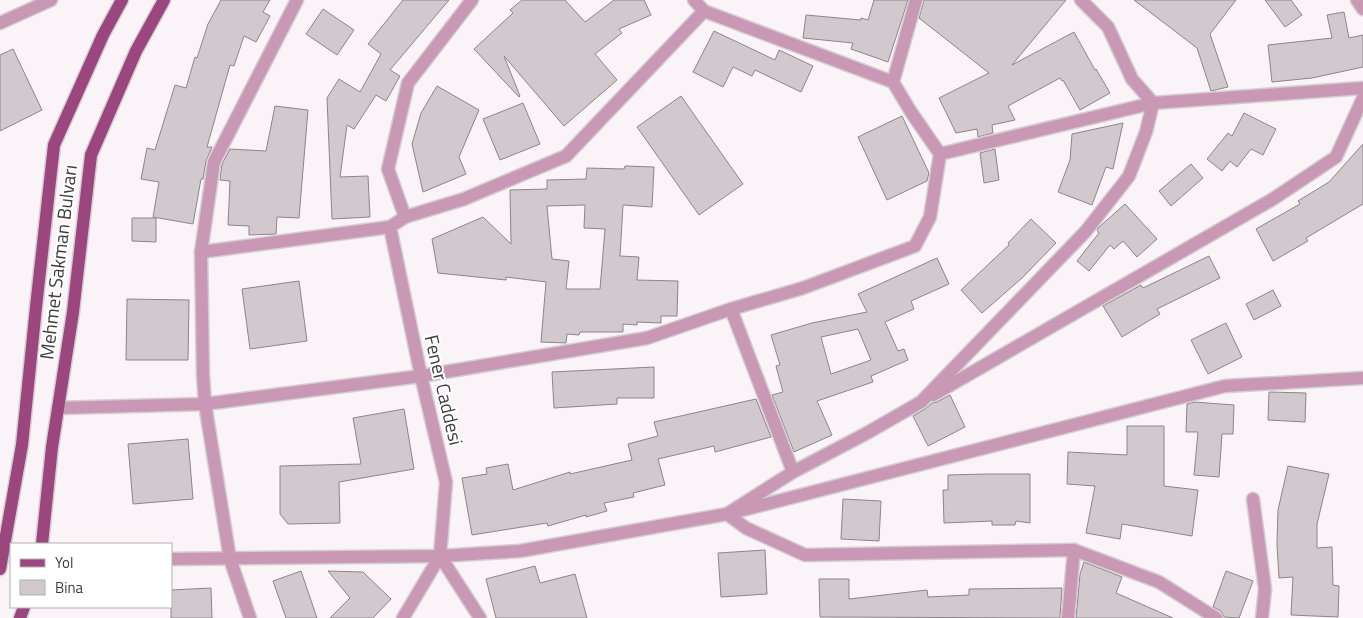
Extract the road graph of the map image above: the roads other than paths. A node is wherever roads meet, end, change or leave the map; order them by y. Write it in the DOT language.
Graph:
graph roads {
  1 [pos="51,0"];
  2 [pos="122,0"];
  3 [pos="164,0"];
  4 [pos="297,0"];
  5 [pos="472,0"];
  6 [pos="694,0"];
  7 [pos="916,0"];
  8 [pos="1081,0"];
  9 [pos="1357,0"];
  10 [pos="1363,9"];
  11 [pos="704,11"];
  12 [pos="0,23"];
  13 [pos="893,82"];
  14 [pos="1363,88"];
  15 [pos="1363,98"];
  16 [pos="1153,103"];
  17 [pos="940,154"];
  18 [pos="405,217"];
  19 [pos="390,227"];
  20 [pos="201,252"];
  21 [pos="731,309"];
  22 [pos="421,376"];
  23 [pos="1363,378"];
  24 [pos="920,402"];
  25 [pos="205,404"];
  26 [pos="58,408"];
  27 [pos="793,472"];
  28 [pos="1253,499"];
  29 [pos="727,514"];
  30 [pos="42,543"];
  31 [pos="1074,550"];
  32 [pos="5,554"];
  33 [pos="440,556"];
  34 [pos="172,559"];
  35 [pos="230,559"];
  36 [pos="0,570"];
  37 [pos="250,618"];
  38 [pos="403,618"];
  39 [pos="480,618"];
  40 [pos="1068,618"];
  41 [pos="1216,618"];
  42 [pos="1262,618"];
  1 -- 12 [label="street"];
  2 -- 32 [label="main road, Mehmet Sakman Bulvarı"];
  3 -- 26 [label="main road, Mehmet Sakman Bulvarı"];
  4 -- 20 [label="street"];
  5 -- 18 [label="street"];
  6 -- 11 [label="street"];
  7 -- 13 [label="street"];
  8 -- 16 [label="street"];
  9 -- 10 [label="street"];
  11 -- 13 [label="street"];
  11 -- 18 [label="street"];
  13 -- 17 [label="street"];
  14 -- 16 [label="street"];
  15 -- 24 [label="street"];
  16 -- 17 [label="street"];
  16 -- 24 [label="street"];
  17 -- 21 [label="street"];
  18 -- 19 [label="street"];
  19 -- 20 [label="street"];
  19 -- 22 [label="street, Fener Caddesi"];
  20 -- 25 [label="street"];
  21 -- 22 [label="street"];
  21 -- 27 [label="street"];
  22 -- 25 [label="street"];
  22 -- 33 [label="street, Fener Caddesi"];
  23 -- 29 [label="street"];
  24 -- 27 [label="street"];
  25 -- 26 [label="street"];
  25 -- 35 [label="street"];
  26 -- 30 [label="main road, Mehmet Sakman Bulvarı"];
  27 -- 29 [label="street"];
  28 -- 42 [label="street"];
  29 -- 31 [label="street"];
  29 -- 33 [label="street"];
  31 -- 40 [label="street"];
  31 -- 41 [label="street"];
  32 -- 36 [label="main road, Mehmet Sakman Bulvarı"];
  33 -- 35 [label="street"];
  33 -- 38 [label="street"];
  33 -- 39 [label="street"];
  34 -- 35 [label="street"];
  35 -- 37 [label="street"];
}
